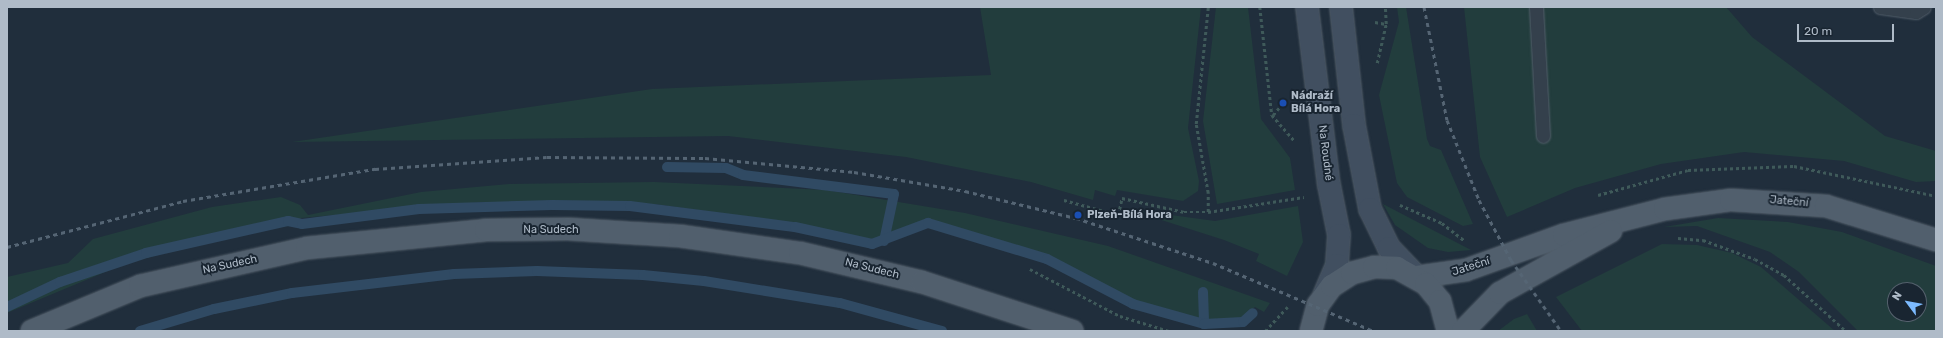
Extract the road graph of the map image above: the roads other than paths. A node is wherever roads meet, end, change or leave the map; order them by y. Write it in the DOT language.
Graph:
graph roads {
  1 [pos="1307,7"];
  2 [pos="1340,7"];
  3 [pos="1536,7"];
  4 [pos="1880,7"];
  5 [pos="1924,7"];
  6 [pos="1543,136"];
  7 [pos="1639,216"];
  8 [pos="1936,240"];
  9 [pos="1417,277"];
  10 [pos="1324,295"];
  11 [pos="1310,326"];
  12 [pos="32,331"];
  13 [pos="1072,331"];
  14 [pos="1448,331"];
  15 [pos="1463,331"];
  1 -- 10 [label="main road, Na Roudné"];
  2 -- 9 [label="main road, Na Roudné"];
  3 -- 6 [label="lane"];
  4 -- 5 [label="lane"];
  7 -- 8 [label="main road, Jateční"];
  7 -- 9 [label="main road, Jateční"];
  7 -- 15 [label="main road, Jateční"];
  9 -- 10 [label="main road, Na Roudné"];
  9 -- 14 [label="main road, Na Roudné"];
  10 -- 11 [label="main road, Na Roudné"];
  12 -- 13 [label="main road, Na Sudech"];
}
